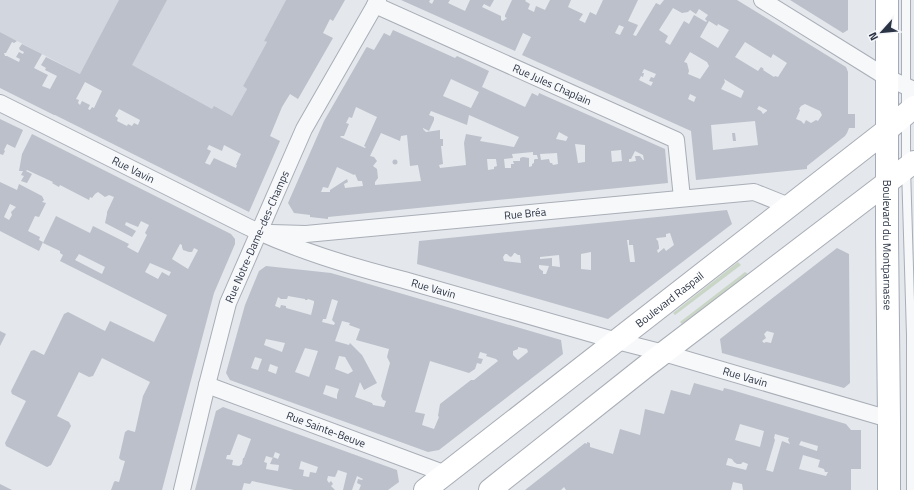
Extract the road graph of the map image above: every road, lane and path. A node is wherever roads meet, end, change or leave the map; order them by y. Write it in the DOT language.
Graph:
graph roads {
  1 [pos="762,0"];
  2 [pos="887,0"];
  3 [pos="906,0"];
  4 [pos="376,2"];
  5 [pos="886,77"];
  6 [pos="910,88"];
  7 [pos="0,103"];
  8 [pos="910,110"];
  9 [pos="887,130"];
  10 [pos="910,165"];
  11 [pos="887,184"];
  12 [pos="682,198"];
  13 [pos="789,206"];
  14 [pos="258,232"];
  15 [pos="617,341"];
  16 [pos="664,353"];
  17 [pos="207,385"];
  18 [pos="889,419"];
  19 [pos="446,474"];
  20 [pos="182,490"];
  21 [pos="425,490"];
  22 [pos="490,490"];
  23 [pos="889,490"];
  24 [pos="911,490"];
  1 -- 5 [label="street"];
  2 -- 5 [label="main road, Boulevard du Montparnasse"];
  3 -- 6 [label="lane, Boulevard du Montparnasse"];
  4 -- 12 [label="street, Rue Jules Chaplain"];
  4 -- 14 [label="street, Rue Notre-Dame-des-Champs"];
  5 -- 6 [label="street"];
  5 -- 9 [label="main road, Boulevard du Montparnasse"];
  6 -- 8 [label="lane, Boulevard du Montparnasse"];
  7 -- 14 [label="street, Rue Vavin"];
  8 -- 9 [label="main road, Boulevard Raspail"];
  8 -- 10 [label="lane, Boulevard du Montparnasse"];
  9 -- 11 [label="main road, Boulevard du Montparnasse"];
  9 -- 13 [label="main road, Boulevard Raspail"];
  10 -- 11 [label="main road"];
  10 -- 24 [label="lane, Boulevard du Montparnasse"];
  11 -- 16 [label="main road"];
  11 -- 18 [label="main road, Boulevard du Montparnasse"];
  12 -- 13 [label="street, Rue Bréa"];
  12 -- 14 [label="street, Rue Bréa"];
  13 -- 15 [label="main road, Boulevard Raspail"];
  14 -- 15 [label="street, Rue Vavin"];
  14 -- 17 [label="street, Rue Notre-Dame-des-Champs"];
  15 -- 16 [label="street, Rue Vavin"];
  15 -- 19 [label="main road, Boulevard Raspail"];
  16 -- 18 [label="street, Rue Vavin"];
  16 -- 22 [label="main road"];
  17 -- 19 [label="street, Rue Sainte-Beuve"];
  17 -- 20 [label="street, Rue Notre-Dame-des-Champs"];
  18 -- 23 [label="main road, Boulevard du Montparnasse"];
  19 -- 21 [label="main road, Boulevard Raspail"];
}
